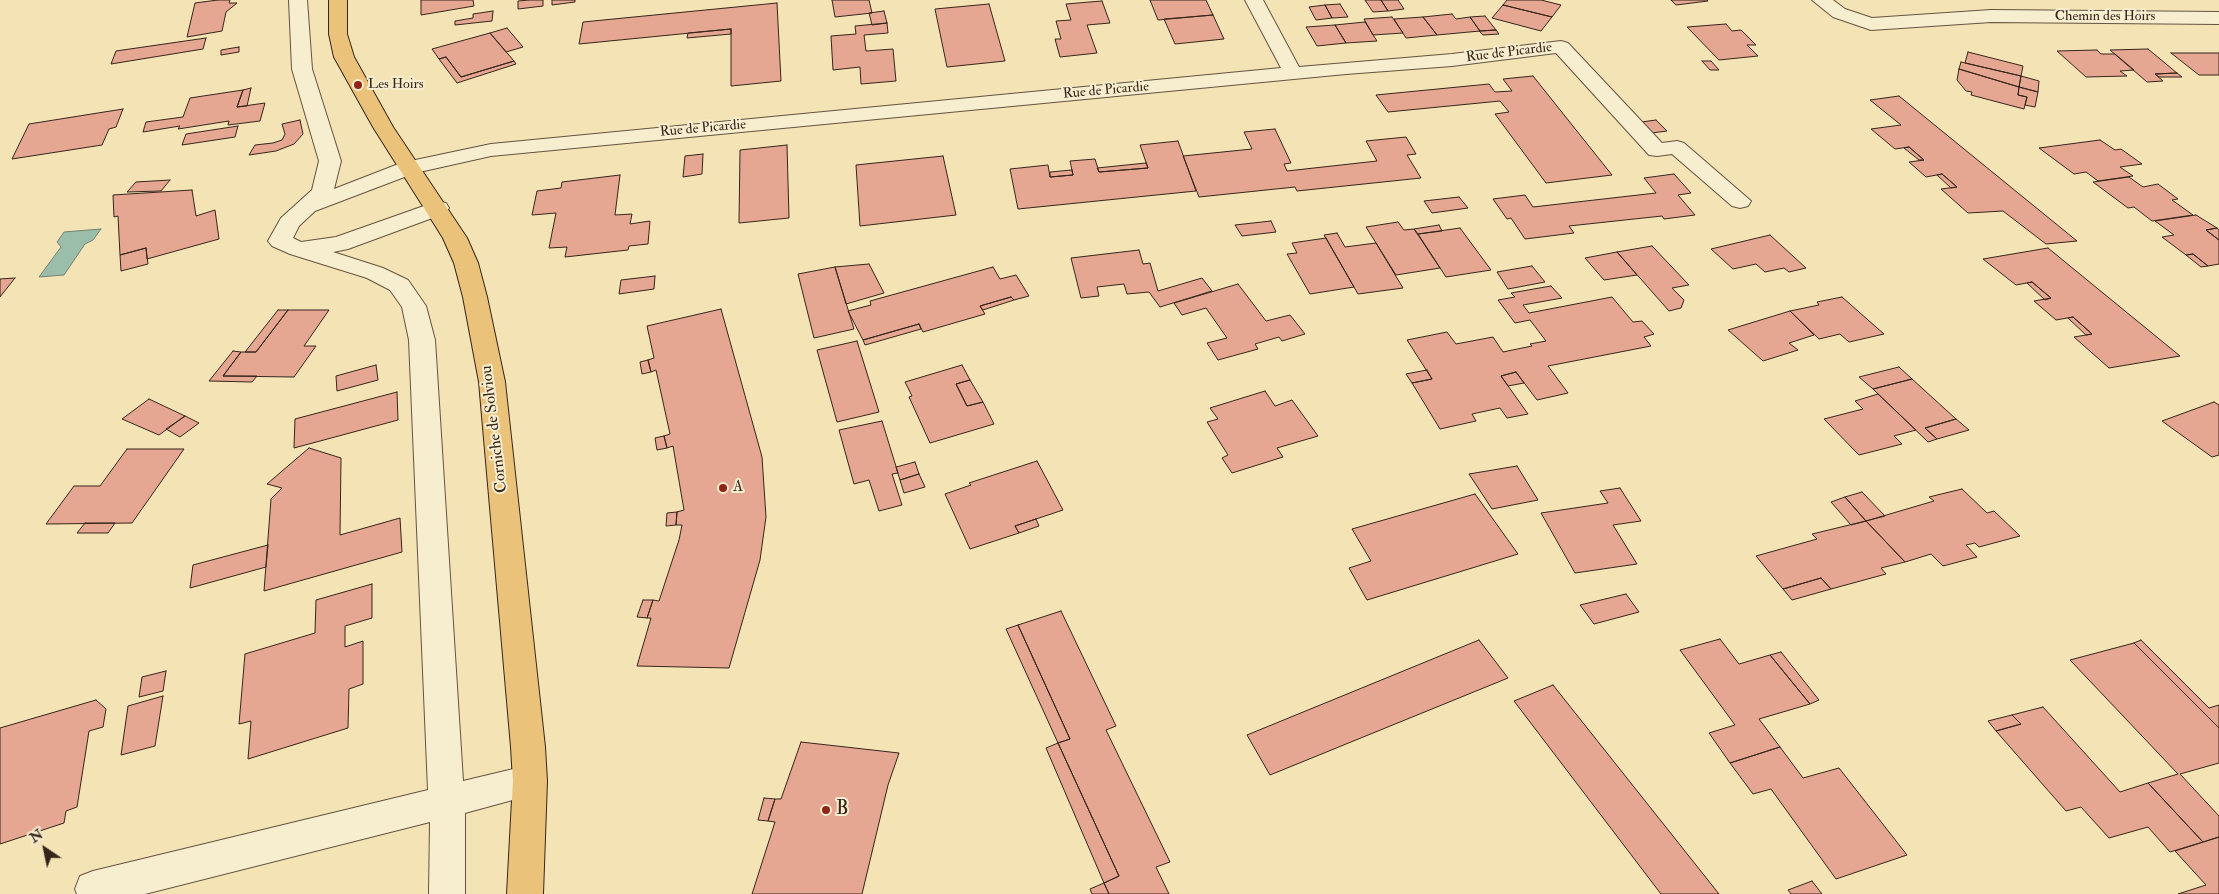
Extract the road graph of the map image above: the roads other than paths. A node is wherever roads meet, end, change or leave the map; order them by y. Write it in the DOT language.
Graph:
graph roads {
  1 [pos="298,0"];
  2 [pos="338,0"];
  3 [pos="1254,0"];
  4 [pos="1821,0"];
  5 [pos="1966,0"];
  6 [pos="1990,16"];
  7 [pos="2219,18"];
  8 [pos="1293,73"];
  9 [pos="409,168"];
  10 [pos="1740,201"];
  11 [pos="308,206"];
  12 [pos="438,208"];
  13 [pos="298,249"];
  14 [pos="530,781"];
  15 [pos="446,803"];
  16 [pos="93,889"];
  17 [pos="447,894"];
  18 [pos="525,894"];
  1 -- 11 [label="street"];
  2 -- 9 [label="main road, Corniche de Solviou"];
  3 -- 8 [label="street"];
  4 -- 6 [label="street, Chemin des Hoirs"];
  5 -- 6 [label="street"];
  6 -- 7 [label="street, Chemin des Hoirs"];
  8 -- 9 [label="street, Rue de Picardie"];
  8 -- 10 [label="street, Rue de Picardie"];
  9 -- 11 [label="street, Rue de Picardie"];
  9 -- 12 [label="main road, Corniche de Solviou"];
  11 -- 13 [label="street"];
  12 -- 13 [label="street"];
  12 -- 14 [label="main road, Corniche de Solviou"];
  13 -- 15 [label="street"];
  14 -- 15 [label="street"];
  14 -- 18 [label="main road, Corniche de Solviou"];
  15 -- 16 [label="street"];
  15 -- 17 [label="street"];
}
